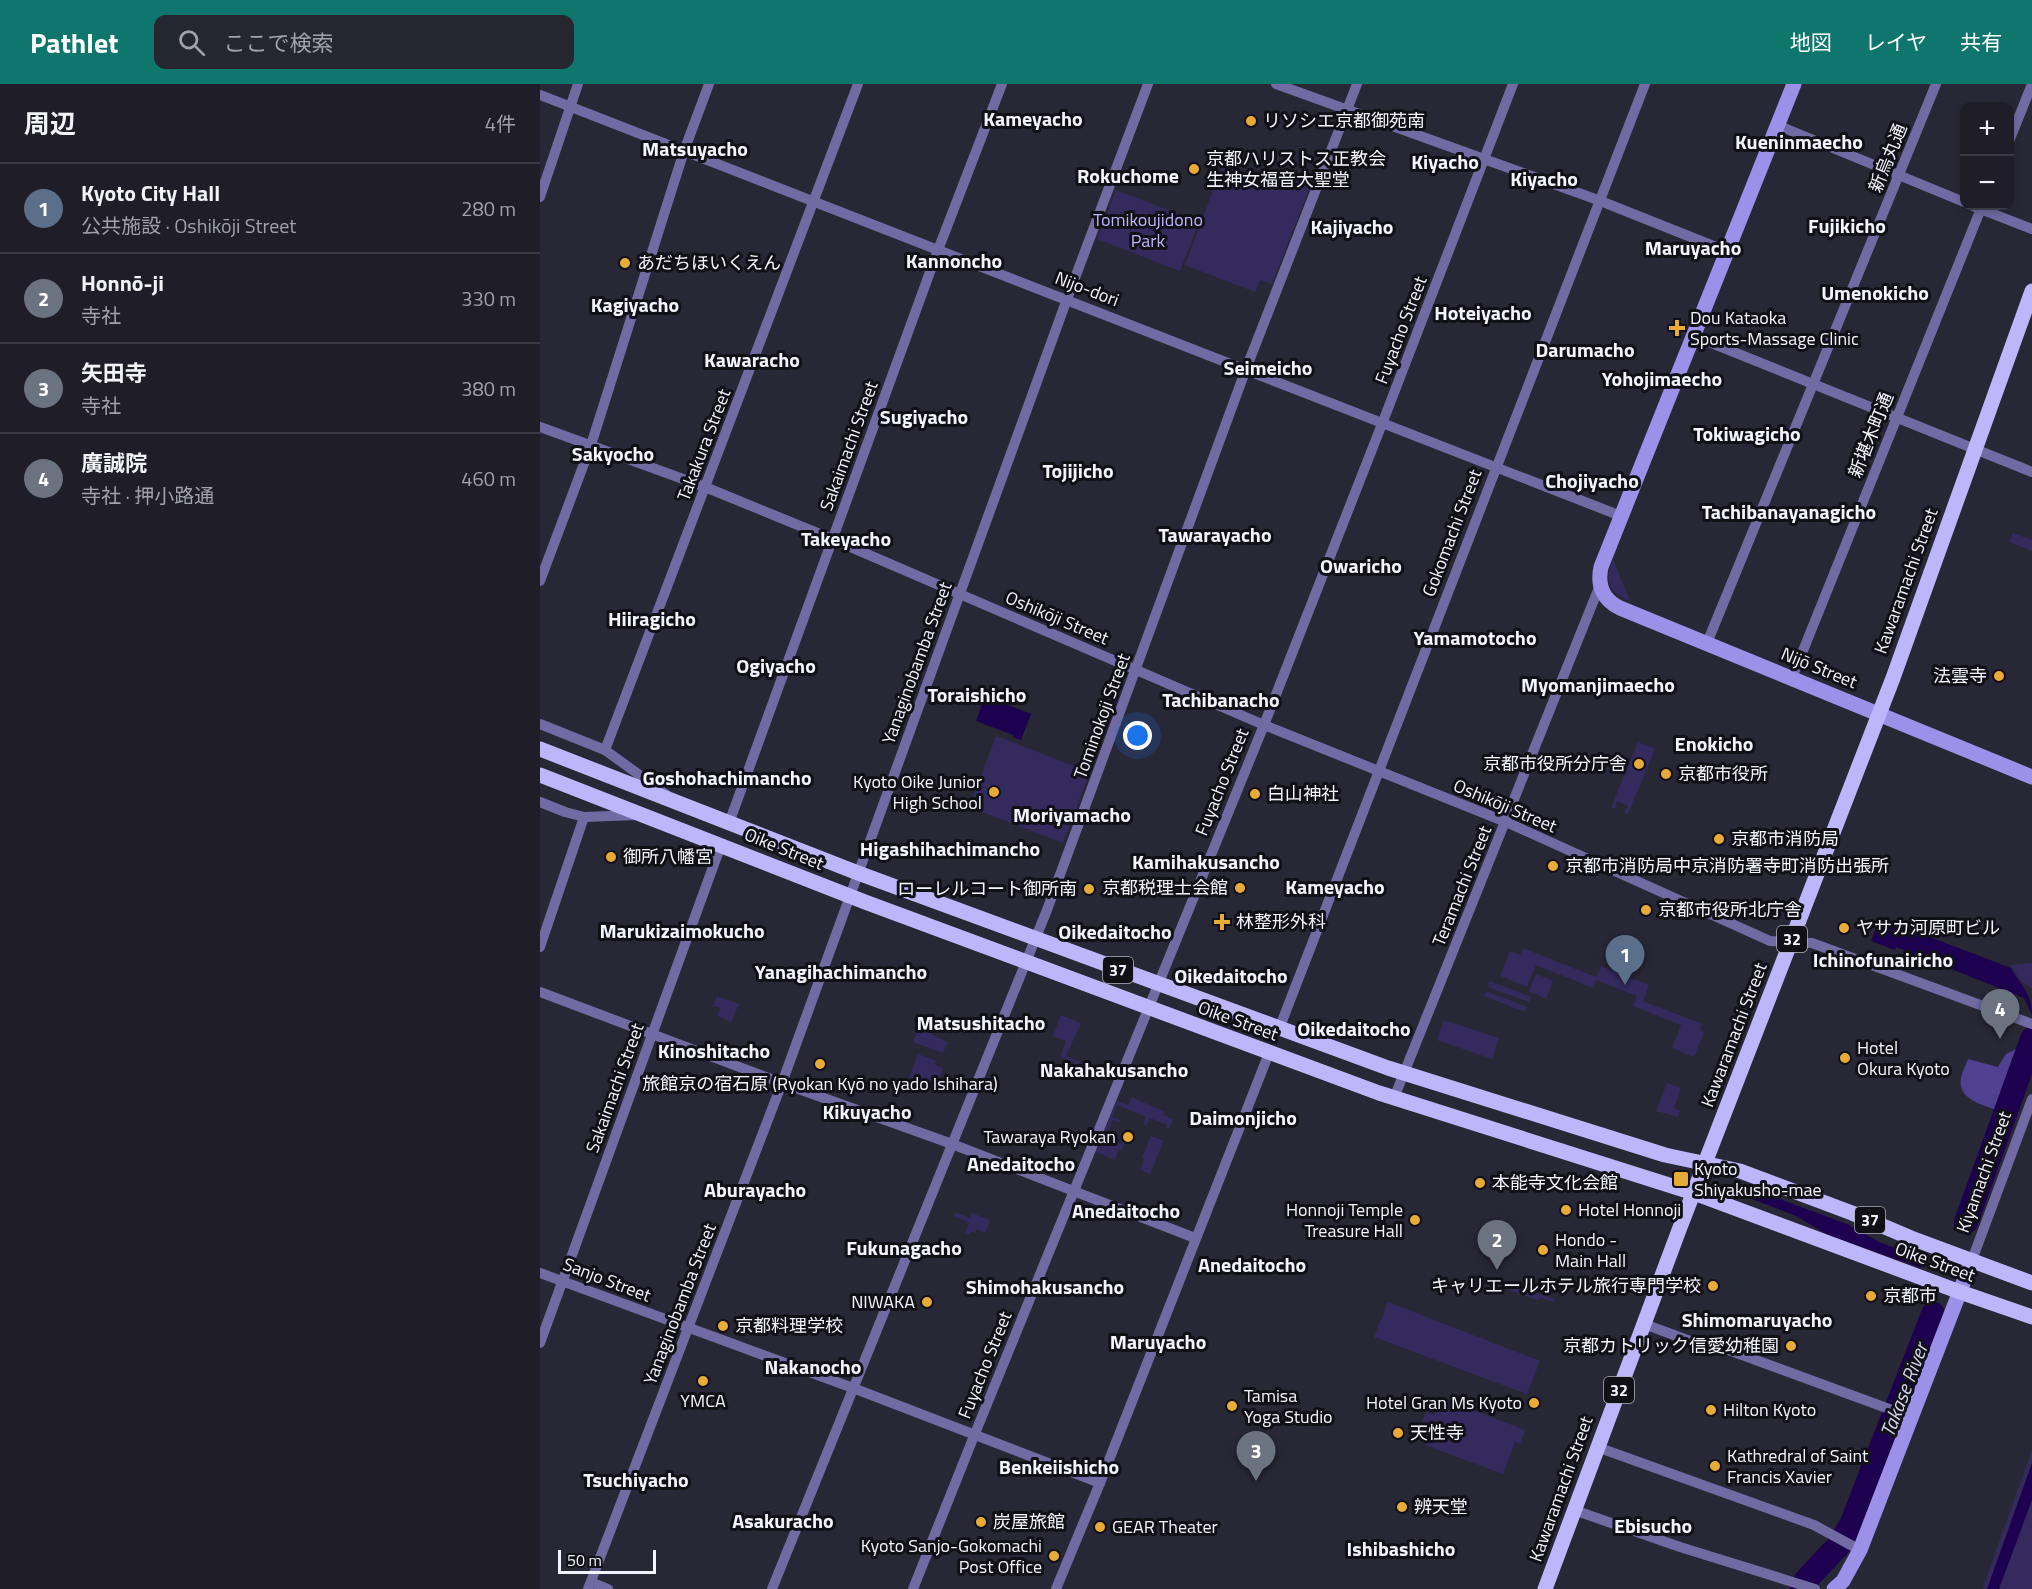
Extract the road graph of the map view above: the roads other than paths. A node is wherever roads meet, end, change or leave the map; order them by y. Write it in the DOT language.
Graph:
graph roads {
  1 [pos="578,84"];
  2 [pos="709,84"];
  3 [pos="858,84"];
  4 [pos="1002,84"];
  5 [pos="1148,84"];
  6 [pos="1276,84"];
  7 [pos="1357,84"];
  8 [pos="1513,84"];
  9 [pos="1645,84"];
  10 [pos="1794,84"];
  11 [pos="1936,84"];
  12 [pos="2032,84"];
  13 [pos="540,95"];
  14 [pos="571,107"];
  15 [pos="1347,110"];
  16 [pos="1777,124"];
  17 [pos="2014,129"];
  18 [pos="684,151"];
  19 [pos="1484,160"];
  20 [pos="1899,173"];
  21 [pos="540,197"];
  22 [pos="1598,200"];
  23 [pos="1960,200"];
  24 [pos="814,202"];
  25 [pos="1978,210"];
  26 [pos="1986,210"];
  27 [pos="2032,230"];
  28 [pos="938,250"];
  29 [pos="1726,251"];
  30 [pos="2032,291"];
  31 [pos="1067,299"];
  32 [pos="1694,336"];
  33 [pos="1246,369"];
  34 [pos="1814,384"];
  35 [pos="1896,418"];
  36 [pos="1382,424"];
  37 [pos="540,427"];
  38 [pos="591,445"];
  39 [pos="1974,449"];
  40 [pos="1495,466"];
  41 [pos="2032,472"];
  42 [pos="705,487"];
  43 [pos="1621,516"];
  44 [pos="832,539"];
  45 [pos="540,581"];
  46 [pos="1600,585"];
  47 [pos="960,595"];
  48 [pos="1707,644"];
  49 [pos="1137,670"];
  50 [pos="1792,678"];
  51 [pos="1878,714"];
  52 [pos="540,724"];
  53 [pos="1264,725"];
  54 [pos="540,749"];
  55 [pos="606,750"];
  56 [pos="1378,772"];
  57 [pos="540,775"];
  58 [pos="2032,777"];
  59 [pos="540,802"];
  60 [pos="677,803"];
  61 [pos="643,815"];
  62 [pos="584,817"];
  63 [pos="1506,822"];
  64 [pos="729,823"];
  65 [pos="721,845"];
  66 [pos="858,873"];
  67 [pos="850,896"];
  68 [pos="1036,939"];
  69 [pos="1791,942"];
  70 [pos="540,947"];
  71 [pos="1026,963"];
  72 [pos="1158,984"];
  73 [pos="540,992"];
  74 [pos="1148,1009"];
  75 [pos="2032,1023"];
  76 [pos="1279,1029"];
  77 [pos="652,1034"];
  78 [pos="1269,1053"];
  79 [pos="1404,1073"];
  80 [pos="782,1083"];
  81 [pos="1394,1098"];
  82 [pos="2032,1100"];
  83 [pos="952,1144"];
  84 [pos="1706,1164"];
  85 [pos="1074,1190"];
  86 [pos="1694,1193"];
  87 [pos="1196,1238"];
  88 [pos="1972,1260"];
  89 [pos="540,1273"];
  90 [pos="563,1281"];
  91 [pos="2032,1283"];
  92 [pos="1960,1292"];
  93 [pos="2032,1317"];
  94 [pos="1644,1324"];
  95 [pos="689,1329"];
  96 [pos="540,1343"];
  97 [pos="853,1388"];
  98 [pos="1907,1415"];
  99 [pos="974,1436"];
  100 [pos="1597,1447"];
  101 [pos="1100,1483"];
  102 [pos="1574,1510"];
  103 [pos="1855,1547"];
  104 [pos="589,1586"];
  105 [pos="1812,1588"];
  106 [pos="608,1589"];
  107 [pos="772,1589"];
  108 [pos="913,1589"];
  109 [pos="1056,1589"];
  110 [pos="1545,1589"];
  111 [pos="1834,1589"];
  1 -- 14 [label="street"];
  2 -- 18 [label="street"];
  3 -- 24 [label="street, Takakura Street"];
  4 -- 28 [label="street"];
  5 -- 31 [label="street, Yanaginobamba Street"];
  6 -- 15 [label="street"];
  7 -- 15 [label="street, Tominokoji Street"];
  8 -- 19 [label="street, Fuyacho Street"];
  9 -- 22 [label="street, Gokomachi Street"];
  10 -- 16 [label="street"];
  11 -- 20 [label="street, 新烏丸通"];
  12 -- 17 [label="street"];
  13 -- 14 [label="street, Nijo-dori"];
  14 -- 18 [label="street, Nijo-dori"];
  14 -- 21 [label="street"];
  15 -- 19 [label="street"];
  15 -- 33 [label="street, Tominokoji Street"];
  16 -- 20 [label="street"];
  16 -- 29 [label="street"];
  18 -- 24 [label="street, Nijo-dori"];
  18 -- 38 [label="street"];
  19 -- 22 [label="street"];
  19 -- 36 [label="street, Fuyacho Street"];
  20 -- 23 [label="street"];
  20 -- 34 [label="street, 新烏丸通"];
  22 -- 29 [label="street"];
  22 -- 40 [label="street, Gokomachi Street"];
  24 -- 28 [label="street, Nijo-dori"];
  24 -- 42 [label="street, Takakura Street"];
  25 -- 35 [label="street, 新堪木町通"];
  26 -- 27 [label="street"];
  28 -- 31 [label="street, Nijo-dori"];
  28 -- 44 [label="street, Sakaimachi Street"];
  29 -- 32 [label="street"];
  30 -- 39 [label="main road, Kawaramachi Street / 32"];
  31 -- 33 [label="street, Nijo-dori"];
  31 -- 47 [label="street, Yanaginobamba Street"];
  32 -- 34 [label="street"];
  32 -- 43 [label="street"];
  33 -- 36 [label="street, Nijo-dori"];
  33 -- 49 [label="street, Tominokoji Street"];
  34 -- 35 [label="street"];
  34 -- 48 [label="street, 新烏丸通"];
  35 -- 39 [label="street"];
  35 -- 50 [label="street, 新堪木町通"];
  36 -- 40 [label="street, Nijo-dori"];
  36 -- 53 [label="street, Fuyacho Street"];
  37 -- 38 [label="street, Oshikōji Street"];
  38 -- 42 [label="street, Oshikōji Street"];
  38 -- 45 [label="street"];
  39 -- 41 [label="street"];
  39 -- 51 [label="main road, Kawaramachi Street / 32"];
  40 -- 43 [label="street, Nijo-dori"];
  40 -- 56 [label="street, Gokomachi Street"];
  42 -- 44 [label="street, Oshikōji Street"];
  42 -- 55 [label="street, Takakura Street"];
  43 -- 46 [label="street"];
  44 -- 47 [label="street, Oshikōji Street"];
  44 -- 64 [label="street, Sakaimachi Street"];
  46 -- 48 [label="street, Nijō Street"];
  46 -- 63 [label="street, Teramachi Street"];
  47 -- 49 [label="street, Oshikōji Street"];
  47 -- 66 [label="street, Yanaginobamba Street"];
  48 -- 50 [label="street, Nijō Street"];
  49 -- 53 [label="street, Oshikōji Street"];
  49 -- 68 [label="street, Tominokoji Street"];
  50 -- 51 [label="street, Nijō Street"];
  51 -- 58 [label="street, Nijō Street"];
  51 -- 69 [label="main road, Kawaramachi Street / 32"];
  52 -- 55 [label="street"];
  53 -- 56 [label="street, Oshikōji Street"];
  53 -- 72 [label="street, Fuyacho Street"];
  54 -- 60 [label="main road, Oike Street / 37"];
  55 -- 60 [label="street"];
  56 -- 63 [label="street, Oshikōji Street"];
  56 -- 76 [label="street, Gokomachi Street"];
  57 -- 61 [label="main road, Oike Street / 37"];
  59 -- 62 [label="street"];
  60 -- 64 [label="main road, Oike Street / 37"];
  61 -- 62 [label="street"];
  61 -- 65 [label="main road, Oike Street / 37"];
  62 -- 70 [label="street"];
  63 -- 69 [label="street, Oshikōji Street"];
  63 -- 79 [label="street, Teramachi Street"];
  64 -- 66 [label="main road, Oike Street / 37"];
  65 -- 67 [label="main road, Oike Street / 37"];
  65 -- 77 [label="street, Sakaimachi Street"];
  66 -- 67 [label="street, Yanaginobamba Street"];
  66 -- 68 [label="main road, Oike Street / 37"];
  67 -- 71 [label="main road, Oike Street / 37"];
  67 -- 80 [label="street, Yanaginobamba Street"];
  68 -- 71 [label="street, Tominokoji Street"];
  68 -- 72 [label="main road, Oike Street / 37"];
  69 -- 75 [label="street, Oshikōji Street"];
  69 -- 84 [label="main road, Kawaramachi Street / 32"];
  71 -- 74 [label="main road, Oike Street / 37"];
  71 -- 83 [label="street, Tominokoji Street"];
  72 -- 74 [label="street, Fuyacho Street"];
  72 -- 76 [label="main road, Oike Street / 37"];
  73 -- 77 [label="street"];
  74 -- 78 [label="main road, Oike Street / 37"];
  74 -- 85 [label="street, Fuyacho Street"];
  76 -- 79 [label="main road, Oike Street / 37"];
  77 -- 80 [label="street"];
  77 -- 90 [label="street, Sakaimachi Street"];
  78 -- 81 [label="main road, Oike Street / 37"];
  78 -- 87 [label="street"];
  79 -- 81 [label="street, Teramachi Street"];
  79 -- 84 [label="main road, Oike Street / 37"];
  80 -- 83 [label="street"];
  80 -- 95 [label="street, Yanaginobamba Street"];
  81 -- 86 [label="main road, Oike Street / 37"];
  82 -- 88 [label="street, Kiyamachi Street"];
  83 -- 85 [label="street"];
  83 -- 97 [label="street, Tominokoji Street"];
  84 -- 86 [label="main road, Kawaramachi Street / 32"];
  84 -- 88 [label="main road, Oike Street / 37"];
  85 -- 87 [label="street"];
  85 -- 99 [label="street, Fuyacho Street"];
  86 -- 92 [label="main road, Oike Street / 37"];
  86 -- 94 [label="main road, Kawaramachi Street / 32"];
  87 -- 101 [label="street"];
  88 -- 91 [label="main road, Oike Street / 37"];
  88 -- 92 [label="street, Kiyamachi Street"];
  89 -- 90 [label="street, Sanjo Street"];
  90 -- 95 [label="street, Sanjo Street"];
  90 -- 96 [label="street, Sakaimachi Street"];
  92 -- 93 [label="main road, Oike Street / 37"];
  92 -- 98 [label="street, Kiyamachi Street"];
  94 -- 98 [label="street"];
  94 -- 100 [label="main road, Kawaramachi Street / 32"];
  95 -- 97 [label="street, Sanjo Street"];
  95 -- 104 [label="street, Yanaginobamba Street"];
  97 -- 99 [label="street, Sanjo Street"];
  97 -- 107 [label="street, Tominokoji Street"];
  98 -- 103 [label="street, Kiyamachi Street"];
  99 -- 101 [label="street, Sanjo Street"];
  99 -- 108 [label="street, Fuyacho Street"];
  100 -- 102 [label="main road, Kawaramachi Street / 32"];
  100 -- 103 [label="street"];
  101 -- 109 [label="street"];
  102 -- 105 [label="street"];
  102 -- 110 [label="main road, Kawaramachi Street / 32"];
  103 -- 111 [label="street, Kiyamachi Street"];
  104 -- 106 [label="street"];
}
